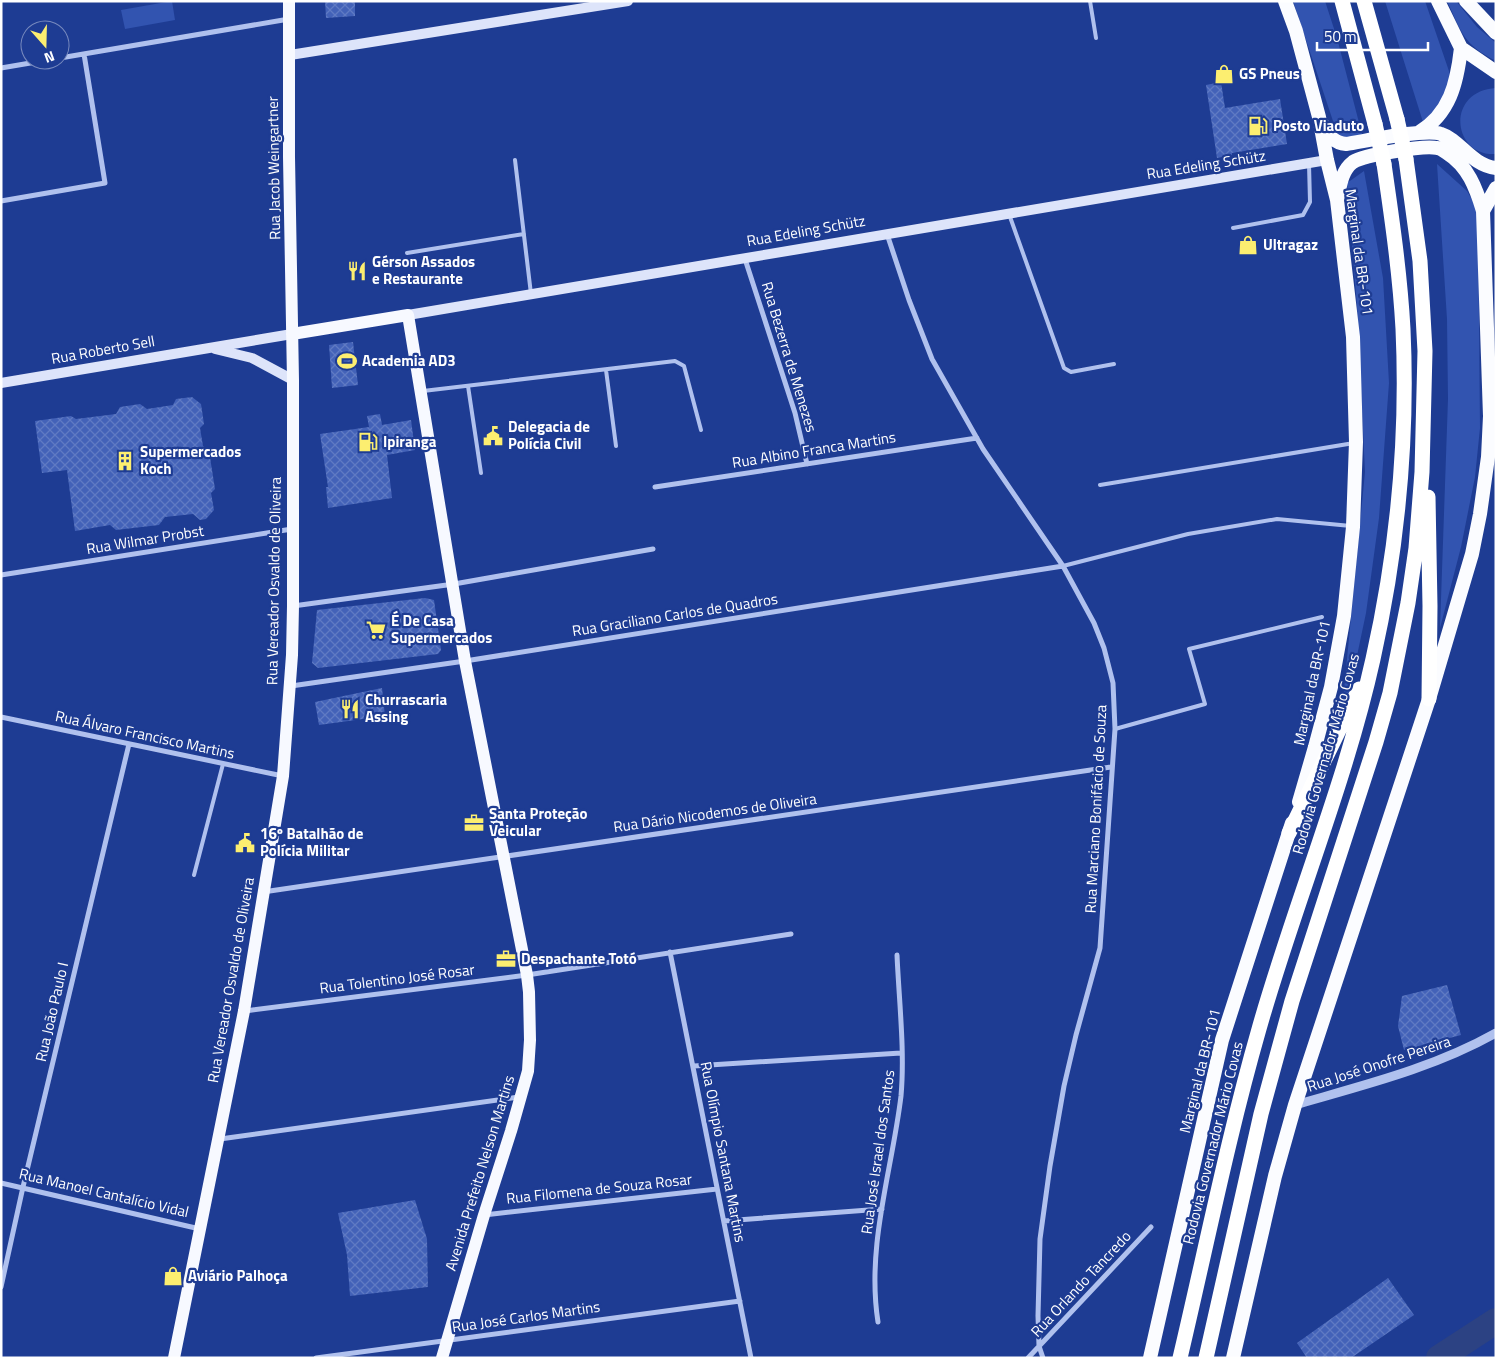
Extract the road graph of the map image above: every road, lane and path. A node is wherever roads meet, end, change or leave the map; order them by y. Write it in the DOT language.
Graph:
graph roads {
  1 [pos="290,1"];
  2 [pos="628,1"];
  3 [pos="1090,1"];
  4 [pos="1285,1"];
  5 [pos="1342,1"];
  6 [pos="1364,1"];
  7 [pos="1438,1"];
  8 [pos="1466,1"];
  9 [pos="290,19"];
  10 [pos="1496,33"];
  11 [pos="1096,38"];
  12 [pos="1462,48"];
  13 [pos="84,54"];
  14 [pos="290,55"];
  15 [pos="70,56"];
  16 [pos="20,65"];
  17 [pos="1,68"];
  18 [pos="1496,72"];
  19 [pos="1319,118"];
  20 [pos="1418,133"];
  21 [pos="515,160"];
  22 [pos="1327,160"];
  23 [pos="1309,164"];
  24 [pos="1496,168"];
  25 [pos="1496,188"];
  26 [pos="1337,200"];
  27 [pos="1,201"];
  28 [pos="1483,211"];
  29 [pos="1009,214"];
  30 [pos="1233,228"];
  31 [pos="524,234"];
  32 [pos="887,234"];
  33 [pos="407,253"];
  34 [pos="745,258"];
  35 [pos="530,294"];
  36 [pos="408,315"];
  37 [pos="292,334"];
  38 [pos="209,348"];
  39 [pos="1425,351"];
  40 [pos="1114,364"];
  41 [pos="606,370"];
  42 [pos="293,380"];
  43 [pos="1,382"];
  44 [pos="468,386"];
  45 [pos="421,391"];
  46 [pos="701,430"];
  47 [pos="977,438"];
  48 [pos="1356,442"];
  49 [pos="616,446"];
  50 [pos="807,464"];
  51 [pos="481,473"];
  52 [pos="1100,484"];
  53 [pos="656,487"];
  54 [pos="1353,527"];
  55 [pos="293,529"];
  56 [pos="654,549"];
  57 [pos="1064,566"];
  58 [pos="1,575"];
  59 [pos="454,584"];
  60 [pos="293,606"];
  61 [pos="1322,617"];
  62 [pos="1373,658"];
  63 [pos="465,661"];
  64 [pos="290,687"];
  65 [pos="1428,699"];
  66 [pos="1,717"];
  67 [pos="1115,729"];
  68 [pos="129,744"];
  69 [pos="223,764"];
  70 [pos="1111,767"];
  71 [pos="283,776"];
  72 [pos="1290,832"];
  73 [pos="504,857"];
  74 [pos="194,875"];
  75 [pos="263,892"];
  76 [pos="791,934"];
  77 [pos="670,952"];
  78 [pos="897,955"];
  79 [pos="527,975"];
  80 [pos="244,1011"];
  81 [pos="1496,1033"];
  82 [pos="902,1053"];
  83 [pos="694,1066"];
  84 [pos="522,1096"];
  85 [pos="1296,1105"];
  86 [pos="219,1139"];
  87 [pos="1,1183"];
  88 [pos="23,1187"];
  89 [pos="717,1189"];
  90 [pos="882,1209"];
  91 [pos="484,1215"];
  92 [pos="724,1221"];
  93 [pos="1151,1227"];
  94 [pos="200,1229"];
  95 [pos="1,1287"];
  96 [pos="740,1301"];
  97 [pos="878,1322"];
  98 [pos="447,1340"];
  99 [pos="1039,1346"];
  100 [pos="174,1358"];
  101 [pos="316,1358"];
  102 [pos="442,1358"];
  103 [pos="751,1358"];
  104 [pos="1028,1358"];
  105 [pos="1044,1358"];
  106 [pos="1150,1358"];
  107 [pos="1180,1358"];
  108 [pos="1206,1358"];
  109 [pos="1233,1358"];
  1 -- 9 [label="main road, Rua Jacob Weingartner"];
  2 -- 14 [label="main road"];
  3 -- 11 [label="lane"];
  4 -- 19 [label="highway, Marginal da BR-101"];
  5 -- 62 [label="highway, Rodovia Governador Mário Covas, bridge"];
  6 -- 39 [label="highway, bridge"];
  7 -- 12 [label="highway"];
  8 -- 10 [label="highway"];
  9 -- 13 [label="street"];
  9 -- 14 [label="main road, Rua Jacob Weingartner"];
  12 -- 18 [label="highway"];
  12 -- 20 [label="highway"];
  13 -- 15 [label="street"];
  13 -- 27 [label="street"];
  14 -- 37 [label="main road, Rua Jacob Weingartner"];
  16 -- 17 [label="street"];
  19 -- 20 [label="highway"];
  19 -- 22 [label="highway, Marginal da BR-101"];
  20 -- 24 [label="highway"];
  21 -- 31 [label="lane"];
  22 -- 23 [label="main road, Rua Edeling Schütz"];
  22 -- 26 [label="highway, Marginal da BR-101"];
  23 -- 29 [label="main road, Rua Edeling Schütz"];
  23 -- 30 [label="lane"];
  25 -- 28 [label="highway"];
  26 -- 28 [label="highway"];
  26 -- 48 [label="highway, Marginal da BR-101"];
  28 -- 65 [label="highway"];
  29 -- 32 [label="main road, Rua Edeling Schütz"];
  29 -- 40 [label="lane"];
  31 -- 33 [label="lane"];
  31 -- 35 [label="lane"];
  32 -- 34 [label="main road, Rua Edeling Schütz"];
  32 -- 47 [label="street, Rua Marciano Bonifácio de Souza"];
  34 -- 35 [label="main road, Rua Edeling Schütz"];
  34 -- 50 [label="street, Rua Bezerra de Menezes"];
  35 -- 36 [label="main road, Rua Edeling Schütz"];
  36 -- 37 [label="main road, Rua Edeling Schütz"];
  36 -- 45 [label="main road, Avenida Prefeito Nelson Martins"];
  37 -- 38 [label="main road, Rua Roberto Sell"];
  37 -- 42 [label="main road, Rua Vereador Osvaldo de Oliveira"];
  38 -- 42 [label="main road, Rua Roberto Sell"];
  38 -- 43 [label="main road, Rua Roberto Sell"];
  39 -- 65 [label="highway"];
  39 -- 108 [label="highway"];
  41 -- 44 [label="lane"];
  41 -- 46 [label="lane"];
  41 -- 49 [label="lane"];
  42 -- 55 [label="main road, Rua Vereador Osvaldo de Oliveira"];
  44 -- 45 [label="lane"];
  44 -- 51 [label="lane"];
  45 -- 59 [label="main road, Avenida Prefeito Nelson Martins"];
  47 -- 50 [label="street, Rua Albino Franca Martins"];
  47 -- 57 [label="street, Rua Marciano Bonifácio de Souza"];
  48 -- 52 [label="lane"];
  48 -- 54 [label="highway, Marginal da BR-101"];
  50 -- 53 [label="street, Rua Albino Franca Martins"];
  54 -- 57 [label="lane"];
  54 -- 72 [label="highway, Marginal da BR-101"];
  55 -- 58 [label="street, Rua Wilmar Probst"];
  55 -- 60 [label="main road, Rua Vereador Osvaldo de Oliveira"];
  56 -- 59 [label="street"];
  57 -- 63 [label="street, Rua Graciliano Carlos de Quadros"];
  57 -- 67 [label="street, Rua Marciano Bonifácio de Souza"];
  59 -- 60 [label="street"];
  59 -- 63 [label="main road, Avenida Prefeito Nelson Martins"];
  60 -- 64 [label="main road, Rua Vereador Osvaldo de Oliveira"];
  61 -- 67 [label="lane"];
  62 -- 72 [label="highway"];
  62 -- 107 [label="highway, Rodovia Governador Mário Covas"];
  63 -- 64 [label="street, Rua Graciliano Carlos de Quadros"];
  63 -- 73 [label="main road, Avenida Prefeito Nelson Martins"];
  64 -- 71 [label="main road, Rua Vereador Osvaldo de Oliveira"];
  65 -- 85 [label="highway"];
  66 -- 68 [label="street, Rua Álvaro Francisco Martins"];
  67 -- 70 [label="street, Rua Marciano Bonifácio de Souza"];
  68 -- 69 [label="street, Rua Álvaro Francisco Martins"];
  68 -- 88 [label="street, Rua João Paulo I"];
  69 -- 71 [label="street, Rua Álvaro Francisco Martins"];
  69 -- 74 [label="lane"];
  70 -- 73 [label="street, Rua Dário Nicodemos de Oliveira"];
  70 -- 99 [label="street, Rua Marciano Bonifácio de Souza"];
  71 -- 75 [label="main road, Rua Vereador Osvaldo de Oliveira"];
  72 -- 106 [label="highway, Marginal da BR-101"];
  73 -- 75 [label="street, Rua Dário Nicodemos de Oliveira"];
  73 -- 79 [label="main road, Avenida Prefeito Nelson Martins"];
  75 -- 80 [label="main road, Rua Vereador Osvaldo de Oliveira"];
  76 -- 77 [label="street, Rua Tolentino José Rosar"];
  77 -- 79 [label="street, Rua Tolentino José Rosar"];
  77 -- 83 [label="street, Rua Olímpio Santana Martins"];
  78 -- 82 [label="street, Rua José Israel dos Santos"];
  79 -- 80 [label="street, Rua Tolentino José Rosar"];
  79 -- 84 [label="main road, Avenida Prefeito Nelson Martins"];
  80 -- 86 [label="main road, Rua Vereador Osvaldo de Oliveira"];
  81 -- 85 [label="street, Rua José Onofre Pereira"];
  82 -- 83 [label="street"];
  82 -- 90 [label="street, Rua José Israel dos Santos"];
  83 -- 89 [label="street, Rua Olímpio Santana Martins"];
  84 -- 86 [label="street"];
  84 -- 91 [label="main road, Avenida Prefeito Nelson Martins"];
  85 -- 109 [label="highway"];
  86 -- 94 [label="main road, Rua Vereador Osvaldo de Oliveira"];
  87 -- 88 [label="street, Rua Manoel Cantalício Vidal"];
  88 -- 94 [label="street, Rua Manoel Cantalício Vidal"];
  88 -- 95 [label="street, Rua João Paulo I"];
  89 -- 91 [label="street, Rua Filomena de Souza Rosar"];
  89 -- 92 [label="street, Rua Olímpio Santana Martins"];
  90 -- 92 [label="street"];
  90 -- 97 [label="street, Rua José Israel dos Santos"];
  91 -- 98 [label="main road, Avenida Prefeito Nelson Martins"];
  92 -- 96 [label="street, Rua Olímpio Santana Martins"];
  93 -- 99 [label="street, Rua Orlando Tancredo"];
  94 -- 100 [label="main road, Rua Vereador Osvaldo de Oliveira"];
  96 -- 98 [label="street, Rua José Carlos Martins"];
  96 -- 103 [label="street, Rua Olímpio Santana Martins"];
  98 -- 101 [label="street, Rua José Carlos Martins"];
  98 -- 102 [label="main road, Avenida Prefeito Nelson Martins"];
  99 -- 104 [label="street, Rua Orlando Tancredo"];
  99 -- 105 [label="street"];
}
